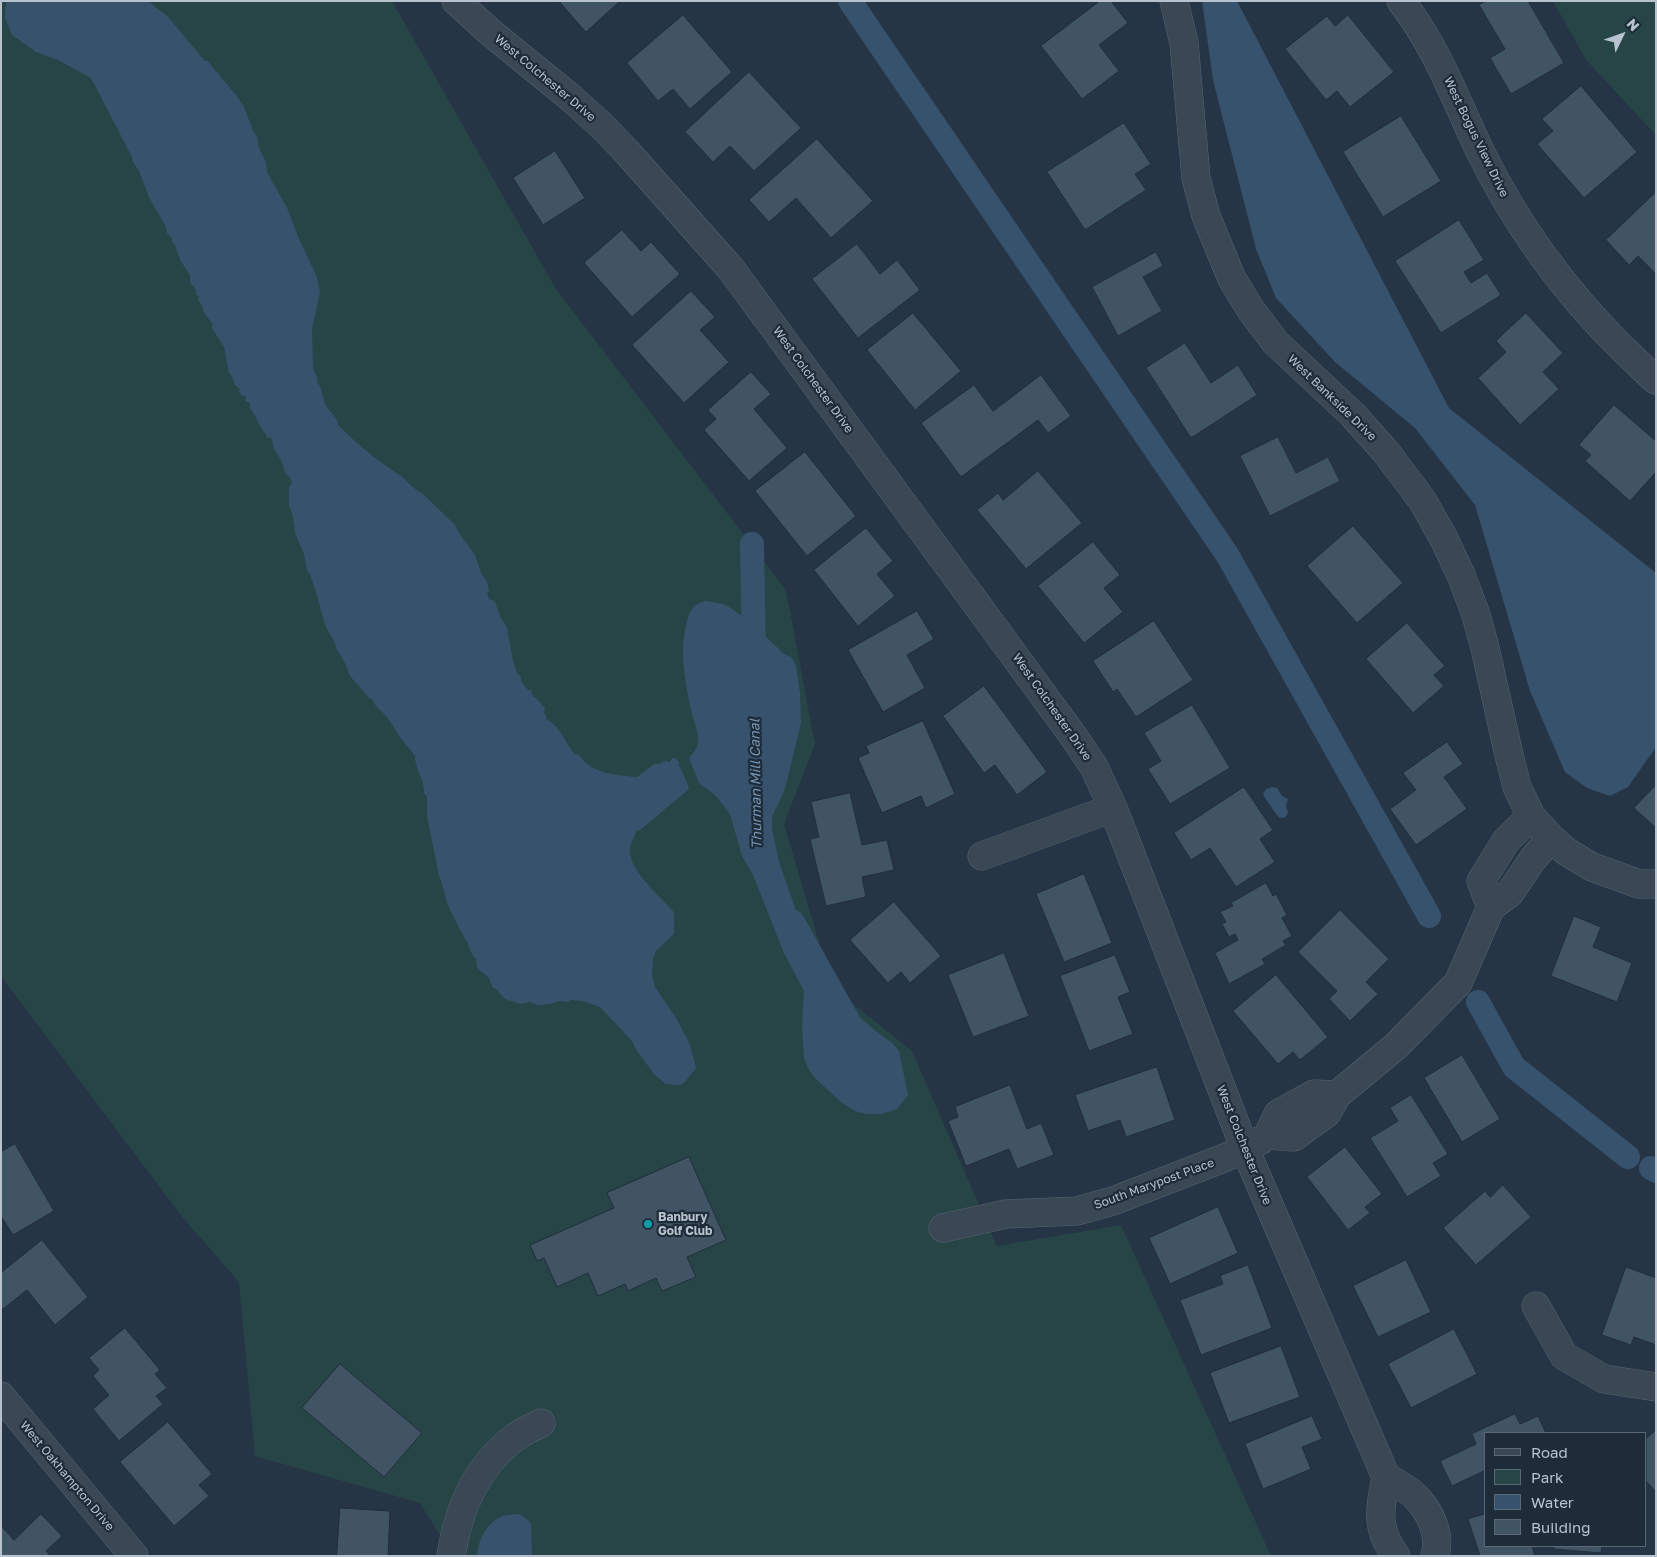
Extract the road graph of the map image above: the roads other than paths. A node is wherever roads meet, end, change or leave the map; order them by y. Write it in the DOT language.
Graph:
graph roads {
  1 [pos="456,1"];
  2 [pos="1174,1"];
  3 [pos="1401,1"];
  4 [pos="1656,380"];
  5 [pos="1113,808"];
  6 [pos="1531,816"];
  7 [pos="1550,838"];
  8 [pos="982,856"];
  9 [pos="1656,884"];
  10 [pos="1491,906"];
  11 [pos="1245,1149"];
  12 [pos="943,1228"];
  13 [pos="1536,1306"];
  14 [pos="1656,1387"];
  15 [pos="1,1396"];
  16 [pos="541,1424"];
  17 [pos="1386,1478"];
  18 [pos="134,1556"];
  19 [pos="451,1556"];
  20 [pos="1396,1556"];
  21 [pos="1435,1556"];
  1 -- 5 [label="street, West Colchester Drive"];
  2 -- 6 [label="street, West Bankside Drive"];
  3 -- 4 [label="street, West Bogus View Drive"];
  5 -- 8 [label="street"];
  5 -- 11 [label="street, West Colchester Drive"];
  6 -- 7 [label="street, West Bankside Drive"];
  6 -- 10 [label="street"];
  7 -- 9 [label="street"];
  7 -- 10 [label="street"];
  10 -- 11 [label="street, South Marypost Place"];
  11 -- 12 [label="street, South Marypost Place"];
  11 -- 17 [label="street, West Colchester Drive"];
  13 -- 14 [label="street"];
  15 -- 18 [label="street, West Oakhampton Drive"];
  16 -- 19 [label="street"];
  17 -- 20 [label="street"];
  17 -- 21 [label="street"];
}
